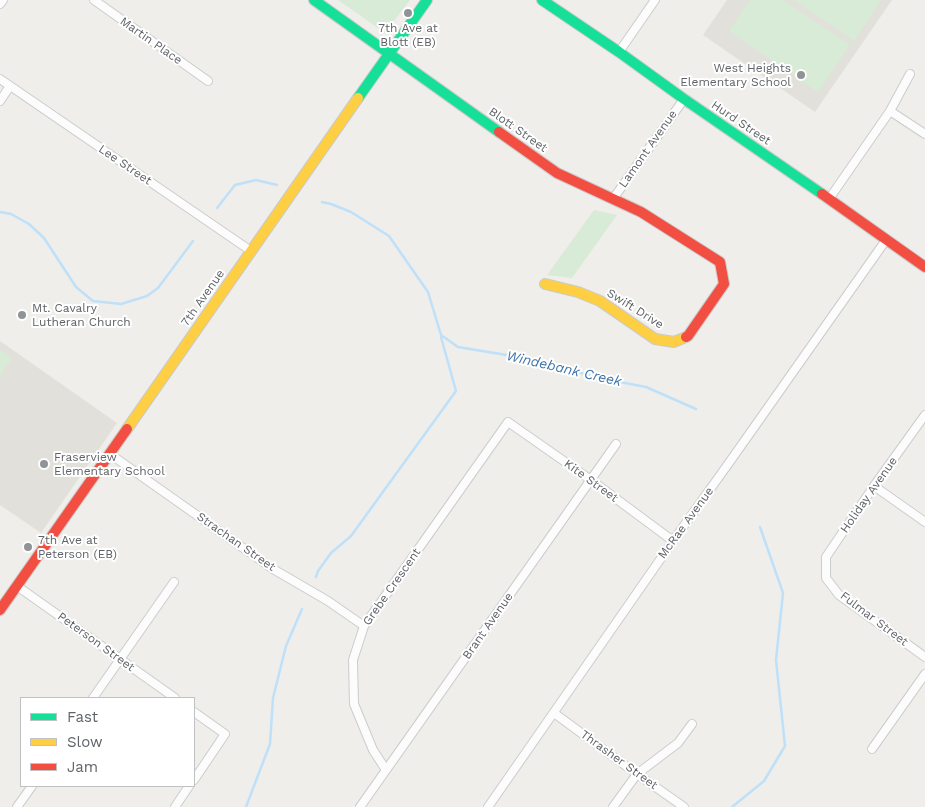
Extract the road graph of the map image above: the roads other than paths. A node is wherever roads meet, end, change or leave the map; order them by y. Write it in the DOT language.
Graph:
graph roads {
  1 [pos="3,0"];
  2 [pos="94,0"];
  3 [pos="314,0"];
  4 [pos="427,0"];
  5 [pos="542,0"];
  6 [pos="655,0"];
  7 [pos="0,4"];
  8 [pos="619,52"];
  9 [pos="390,54"];
  10 [pos="910,74"];
  11 [pos="0,79"];
  12 [pos="208,81"];
  13 [pos="10,86"];
  14 [pos="684,99"];
  15 [pos="0,101"];
  16 [pos="890,111"];
  17 [pos="925,134"];
  18 [pos="613,199"];
  19 [pos="828,199"];
  20 [pos="886,240"];
  21 [pos="251,251"];
  22 [pos="720,262"];
  23 [pos="925,267"];
  24 [pos="545,284"];
  25 [pos="925,415"];
  26 [pos="508,422"];
  27 [pos="616,444"];
  28 [pos="110,454"];
  29 [pos="591,480"];
  30 [pos="874,486"];
  31 [pos="925,522"];
  32 [pos="673,540"];
  33 [pos="826,578"];
  34 [pos="174,582"];
  35 [pos="17,586"];
  36 [pos="0,610"];
  37 [pos="364,626"];
  38 [pos="925,657"];
  39 [pos="120,660"];
  40 [pos="925,674"];
  41 [pos="94,697"];
  42 [pos="173,697"];
  43 [pos="195,713"];
  44 [pos="554,713"];
  45 [pos="692,724"];
  46 [pos="872,749"];
  47 [pos="386,770"];
  48 [pos="637,774"];
  49 [pos="195,779"];
  50 [pos="31,787"];
  51 [pos="189,787"];
  52 [pos="17,807"];
  53 [pos="175,807"];
  54 [pos="360,807"];
  55 [pos="488,807"];
  56 [pos="613,807"];
  57 [pos="684,807"];
  1 -- 7 [label="street"];
  2 -- 12 [label="street, Martin Place"];
  3 -- 9 [label="street, Blott Street"];
  4 -- 9 [label="street, 7th Avenue"];
  5 -- 8 [label="street, Hurd Street"];
  6 -- 8 [label="street"];
  8 -- 14 [label="street, Hurd Street"];
  9 -- 18 [label="street, Blott Street"];
  9 -- 21 [label="street, 7th Avenue"];
  10 -- 16 [label="street"];
  11 -- 13 [label="street, Lee Street"];
  13 -- 15 [label="street"];
  13 -- 21 [label="street, Lee Street"];
  14 -- 18 [label="street, Lamont Avenue"];
  14 -- 19 [label="street, Hurd Street"];
  16 -- 17 [label="street"];
  16 -- 19 [label="street"];
  18 -- 22 [label="street, Blott Street"];
  19 -- 20 [label="street, Hurd Street"];
  20 -- 23 [label="street, Hurd Street"];
  20 -- 32 [label="street, McRae Avenue"];
  21 -- 28 [label="street, 7th Avenue"];
  22 -- 24 [label="street, Swift Drive"];
  25 -- 30 [label="street, Holiday Avenue"];
  26 -- 29 [label="street, Kite Street"];
  26 -- 37 [label="street, Grebe Crescent"];
  27 -- 29 [label="street, Brant Avenue"];
  28 -- 35 [label="street, 7th Avenue"];
  28 -- 37 [label="street, Strachan Street"];
  29 -- 32 [label="street, Kite Street"];
  29 -- 47 [label="street, Brant Avenue"];
  30 -- 31 [label="street"];
  30 -- 33 [label="street, Holiday Avenue"];
  32 -- 44 [label="street, McRae Avenue"];
  33 -- 38 [label="street, Fulmar Street"];
  34 -- 39 [label="street"];
  35 -- 36 [label="street, 7th Avenue"];
  35 -- 39 [label="street, Peterson Street"];
  37 -- 47 [label="street, Grebe Crescent"];
  39 -- 41 [label="street"];
  39 -- 42 [label="street, Peterson Street"];
  40 -- 46 [label="street"];
  43 -- 49 [label="street"];
  44 -- 48 [label="street, Thrasher Street"];
  44 -- 55 [label="street, McRae Avenue"];
  45 -- 48 [label="street"];
  47 -- 54 [label="street, Brant Avenue"];
  48 -- 56 [label="street"];
  48 -- 57 [label="street, Thrasher Street"];
  50 -- 52 [label="street"];
  51 -- 53 [label="street"];
}
